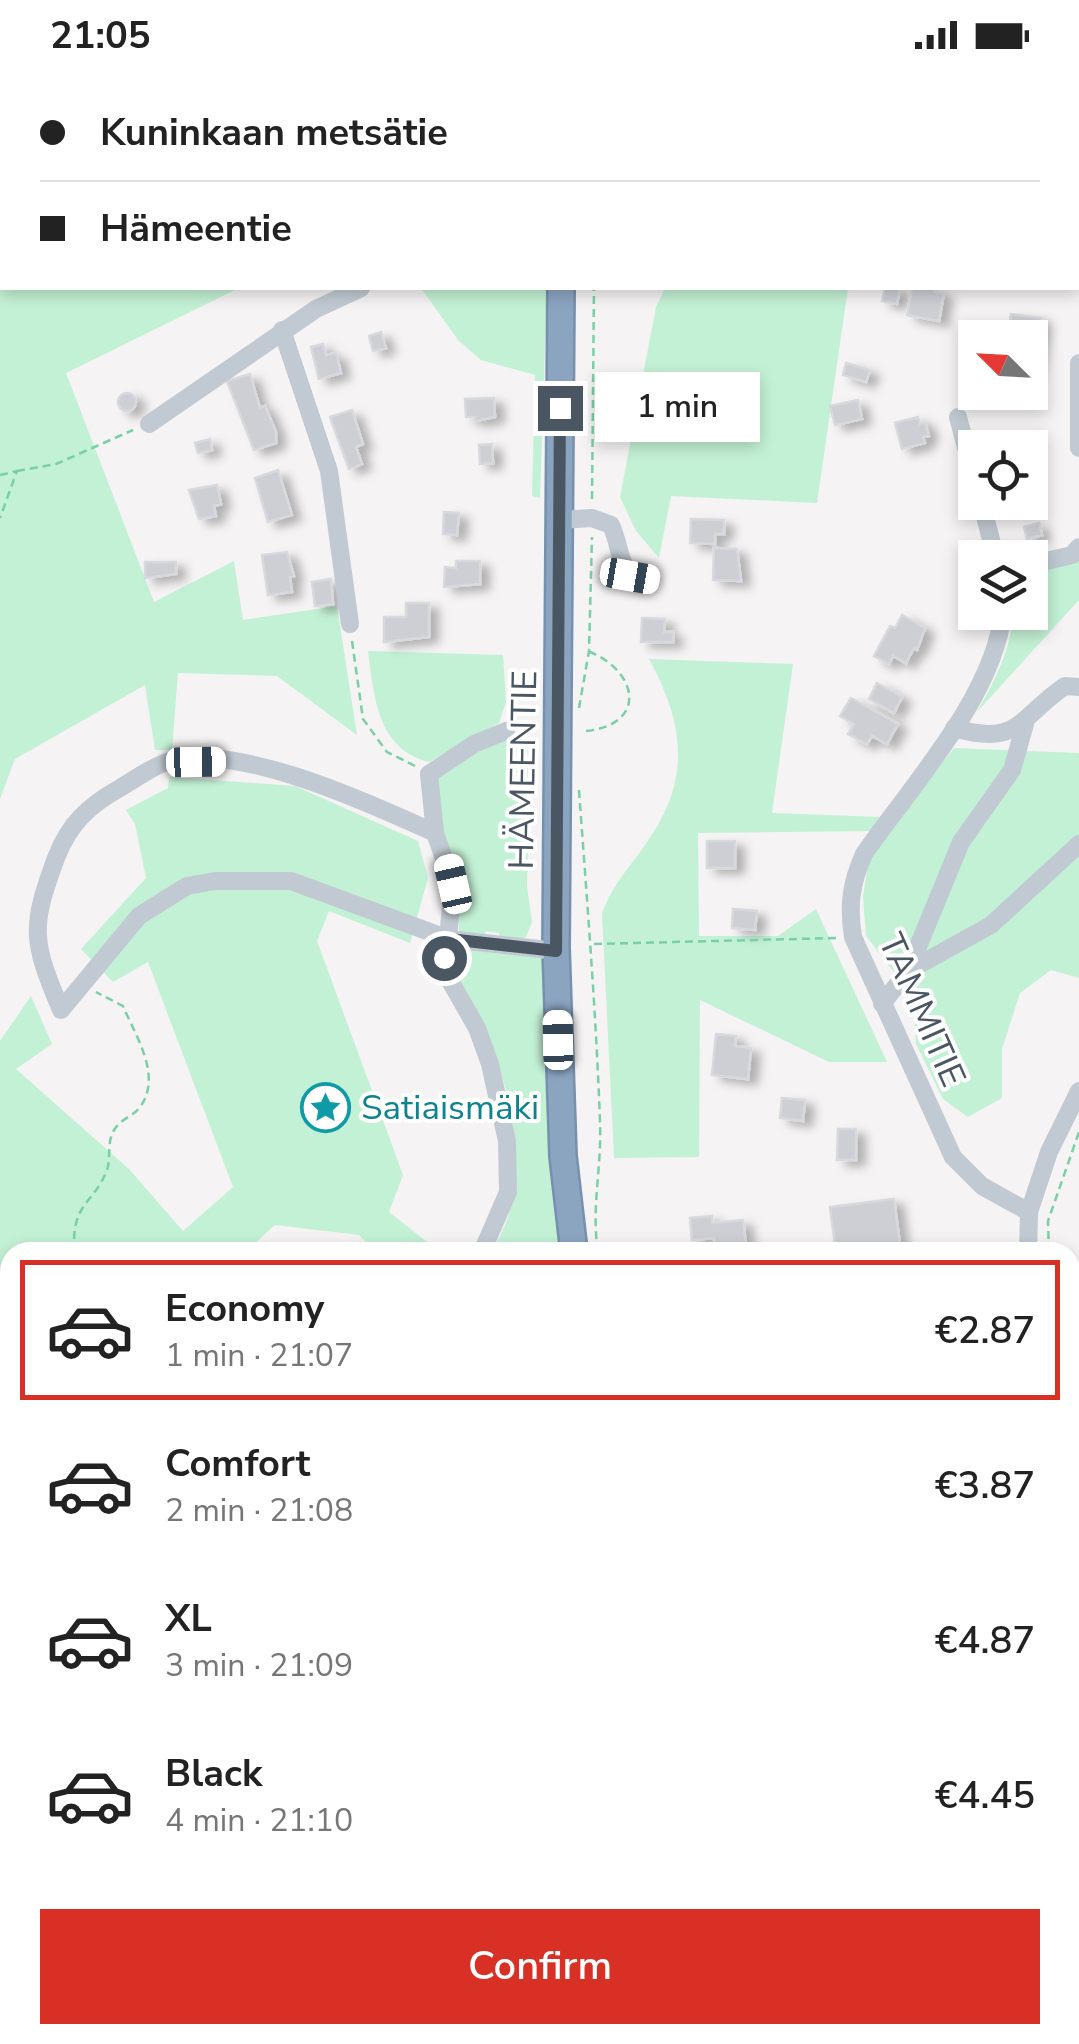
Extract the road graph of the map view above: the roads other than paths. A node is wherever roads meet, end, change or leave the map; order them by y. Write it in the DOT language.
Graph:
graph roads {
  1 [pos="357,290"];
  2 [pos="561,290"];
  3 [pos="282,330"];
  4 [pos="1079,363"];
  5 [pos="958,417"];
  6 [pos="148,424"];
  7 [pos="961,430"];
  8 [pos="1079,448"];
  9 [pos="560,520"];
  10 [pos="1079,547"];
  11 [pos="1048,561"];
  12 [pos="651,579"];
  13 [pos="350,624"];
  14 [pos="998,630"];
  15 [pos="1079,687"];
  16 [pos="1024,724"];
  17 [pos="954,728"];
  18 [pos="506,731"];
  19 [pos="435,833"];
  20 [pos="1079,844"];
  21 [pos="449,939"];
  22 [pos="556,951"];
  23 [pos="908,971"];
  24 [pos="882,1004"];
  25 [pos="1079,1092"];
  26 [pos="1029,1212"];
  27 [pos="487,1242"];
  28 [pos="573,1242"];
  29 [pos="1028,1242"];
  1 -- 3 [label="street"];
  2 -- 9 [label="highway, HÄMEENTIE"];
  3 -- 6 [label="street"];
  3 -- 13 [label="street"];
  4 -- 8 [label="street"];
  5 -- 7 [label="street"];
  9 -- 12 [label="street"];
  9 -- 22 [label="highway, HÄMEENTIE"];
  10 -- 11 [label="street"];
  14 -- 17 [label="street, TAMMITIE"];
  15 -- 16 [label="street"];
  16 -- 17 [label="street"];
  16 -- 23 [label="street"];
  17 -- 24 [label="street, TAMMITIE"];
  18 -- 19 [label="street"];
  19 -- 21 [label="street"];
  19 -- 21 [label="street"];
  20 -- 23 [label="street"];
  21 -- 22 [label="street"];
  21 -- 27 [label="street"];
  22 -- 28 [label="highway, HÄMEENTIE"];
  23 -- 24 [label="street"];
  24 -- 26 [label="street, TAMMITIE"];
  25 -- 26 [label="street"];
  26 -- 29 [label="street"];
}
